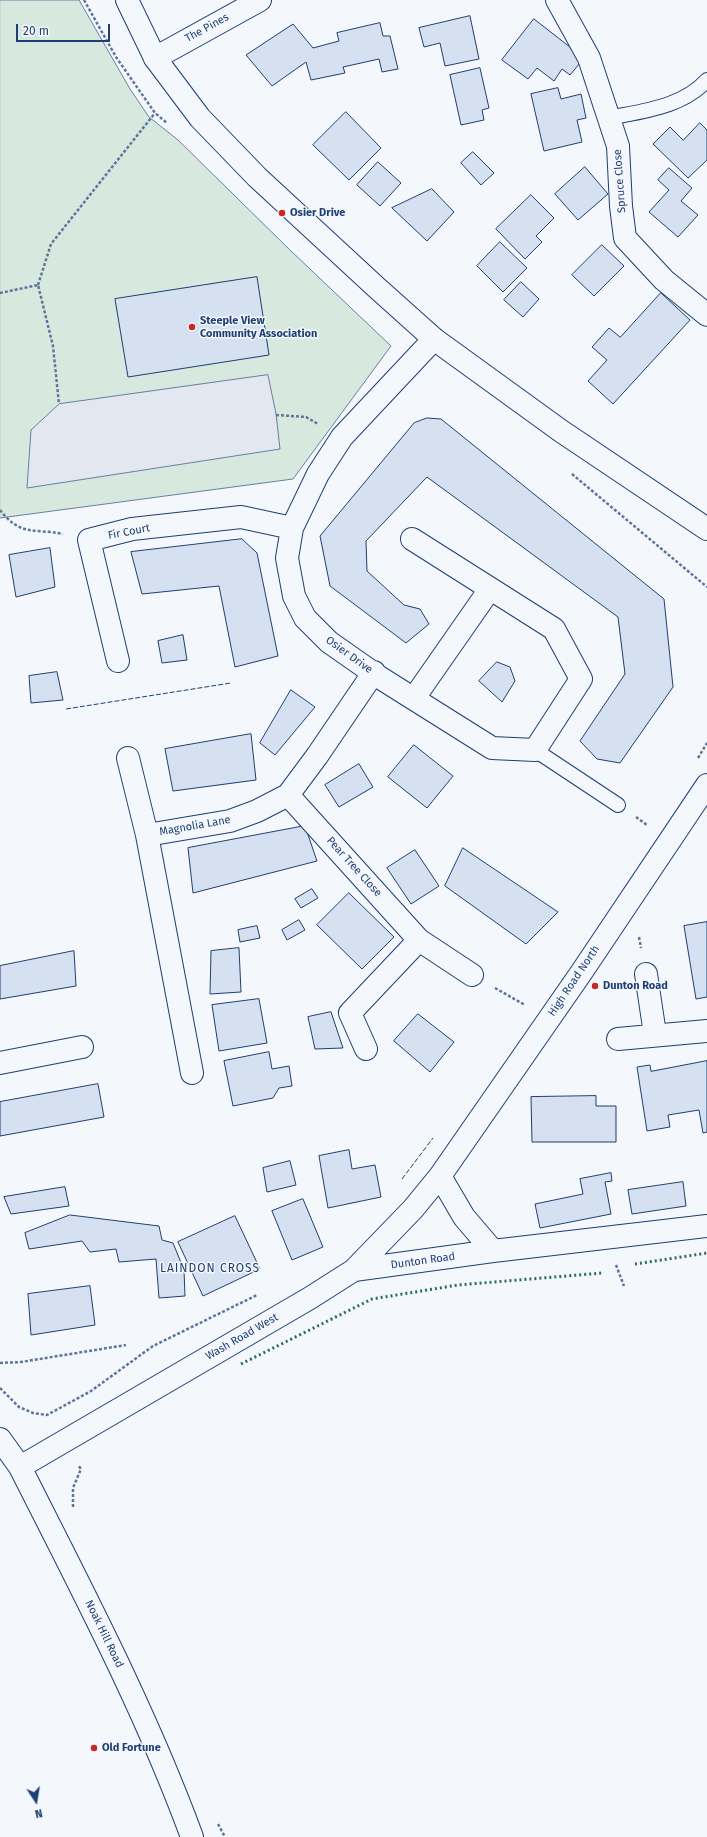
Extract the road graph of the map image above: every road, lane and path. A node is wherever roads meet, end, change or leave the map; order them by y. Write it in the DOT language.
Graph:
graph roads {
  1 [pos="127,0"];
  2 [pos="260,0"];
  3 [pos="557,0"];
  4 [pos="155,58"];
  5 [pos="707,80"];
  6 [pos="155,113"];
  7 [pos="609,118"];
  8 [pos="38,286"];
  9 [pos="0,293"];
  10 [pos="707,315"];
  11 [pos="434,339"];
  12 [pos="59,404"];
  13 [pos="276,414"];
  14 [pos="342,437"];
  15 [pos="0,510"];
  16 [pos="292,528"];
  17 [pos="707,529"];
  18 [pos="412,539"];
  19 [pos="89,540"];
  20 [pos="490,589"];
  21 [pos="118,661"];
  22 [pos="374,672"];
  23 [pos="414,698"];
  24 [pos="707,743"];
  25 [pos="535,750"];
  26 [pos="128,758"];
  27 [pos="695,763"];
  28 [pos="707,785"];
  29 [pos="288,795"];
  30 [pos="618,805"];
  31 [pos="147,835"];
  32 [pos="419,940"];
  33 [pos="646,974"];
  34 [pos="472,975"];
  35 [pos="526,1006"];
  36 [pos="707,1031"];
  37 [pos="655,1034"];
  38 [pos="618,1039"];
  39 [pos="82,1047"];
  40 [pos="366,1049"];
  41 [pos="0,1064"];
  42 [pos="192,1073"];
  43 [pos="440,1176"];
  44 [pos="707,1226"];
  45 [pos="493,1251"];
  46 [pos="354,1270"];
  47 [pos="258,1294"];
  48 [pos="126,1345"];
  49 [pos="0,1363"];
  50 [pos="0,1388"];
  51 [pos="0,1439"];
  52 [pos="20,1466"];
  53 [pos="192,1837"];
  1 -- 4 [label="street"];
  2 -- 4 [label="street, The Pines"];
  3 -- 7 [label="street, Spruce Close"];
  4 -- 11 [label="street"];
  5 -- 7 [label="lane"];
  6 -- 8 [label="path"];
  7 -- 10 [label="street, Spruce Close"];
  8 -- 9 [label="path"];
  8 -- 12 [label="path"];
  11 -- 14 [label="street, Osier Drive"];
  11 -- 17 [label="street"];
  13 -- 14 [label="path"];
  14 -- 16 [label="street, Osier Drive"];
  15 -- 19 [label="path"];
  16 -- 19 [label="street, Fir Court"];
  16 -- 22 [label="street, Osier Drive"];
  18 -- 20 [label="street"];
  19 -- 21 [label="street"];
  20 -- 23 [label="street"];
  20 -- 25 [label="street"];
  22 -- 23 [label="street, Osier Drive"];
  22 -- 29 [label="street, Magnolia Lane"];
  23 -- 25 [label="street, Osier Drive"];
  24 -- 27 [label="path"];
  25 -- 30 [label="lane"];
  26 -- 31 [label="street, Magnolia Lane"];
  28 -- 43 [label="street, High Road North"];
  29 -- 31 [label="street, Magnolia Lane"];
  29 -- 32 [label="street, Pear Tree Close"];
  31 -- 42 [label="street"];
  32 -- 34 [label="street, Pear Tree Close"];
  32 -- 40 [label="street"];
  33 -- 37 [label="street"];
  34 -- 35 [label="path"];
  36 -- 37 [label="street"];
  37 -- 38 [label="street"];
  39 -- 41 [label="street"];
  43 -- 45 [label="street"];
  43 -- 46 [label="street, Wash Road West"];
  44 -- 45 [label="street, Dunton Road"];
  45 -- 46 [label="street, Dunton Road"];
  46 -- 52 [label="street, Wash Road West"];
  47 -- 50 [label="path"];
  48 -- 49 [label="path"];
  51 -- 52 [label="street, Noak Hill Road"];
  52 -- 53 [label="street, Noak Hill Road"];
}
